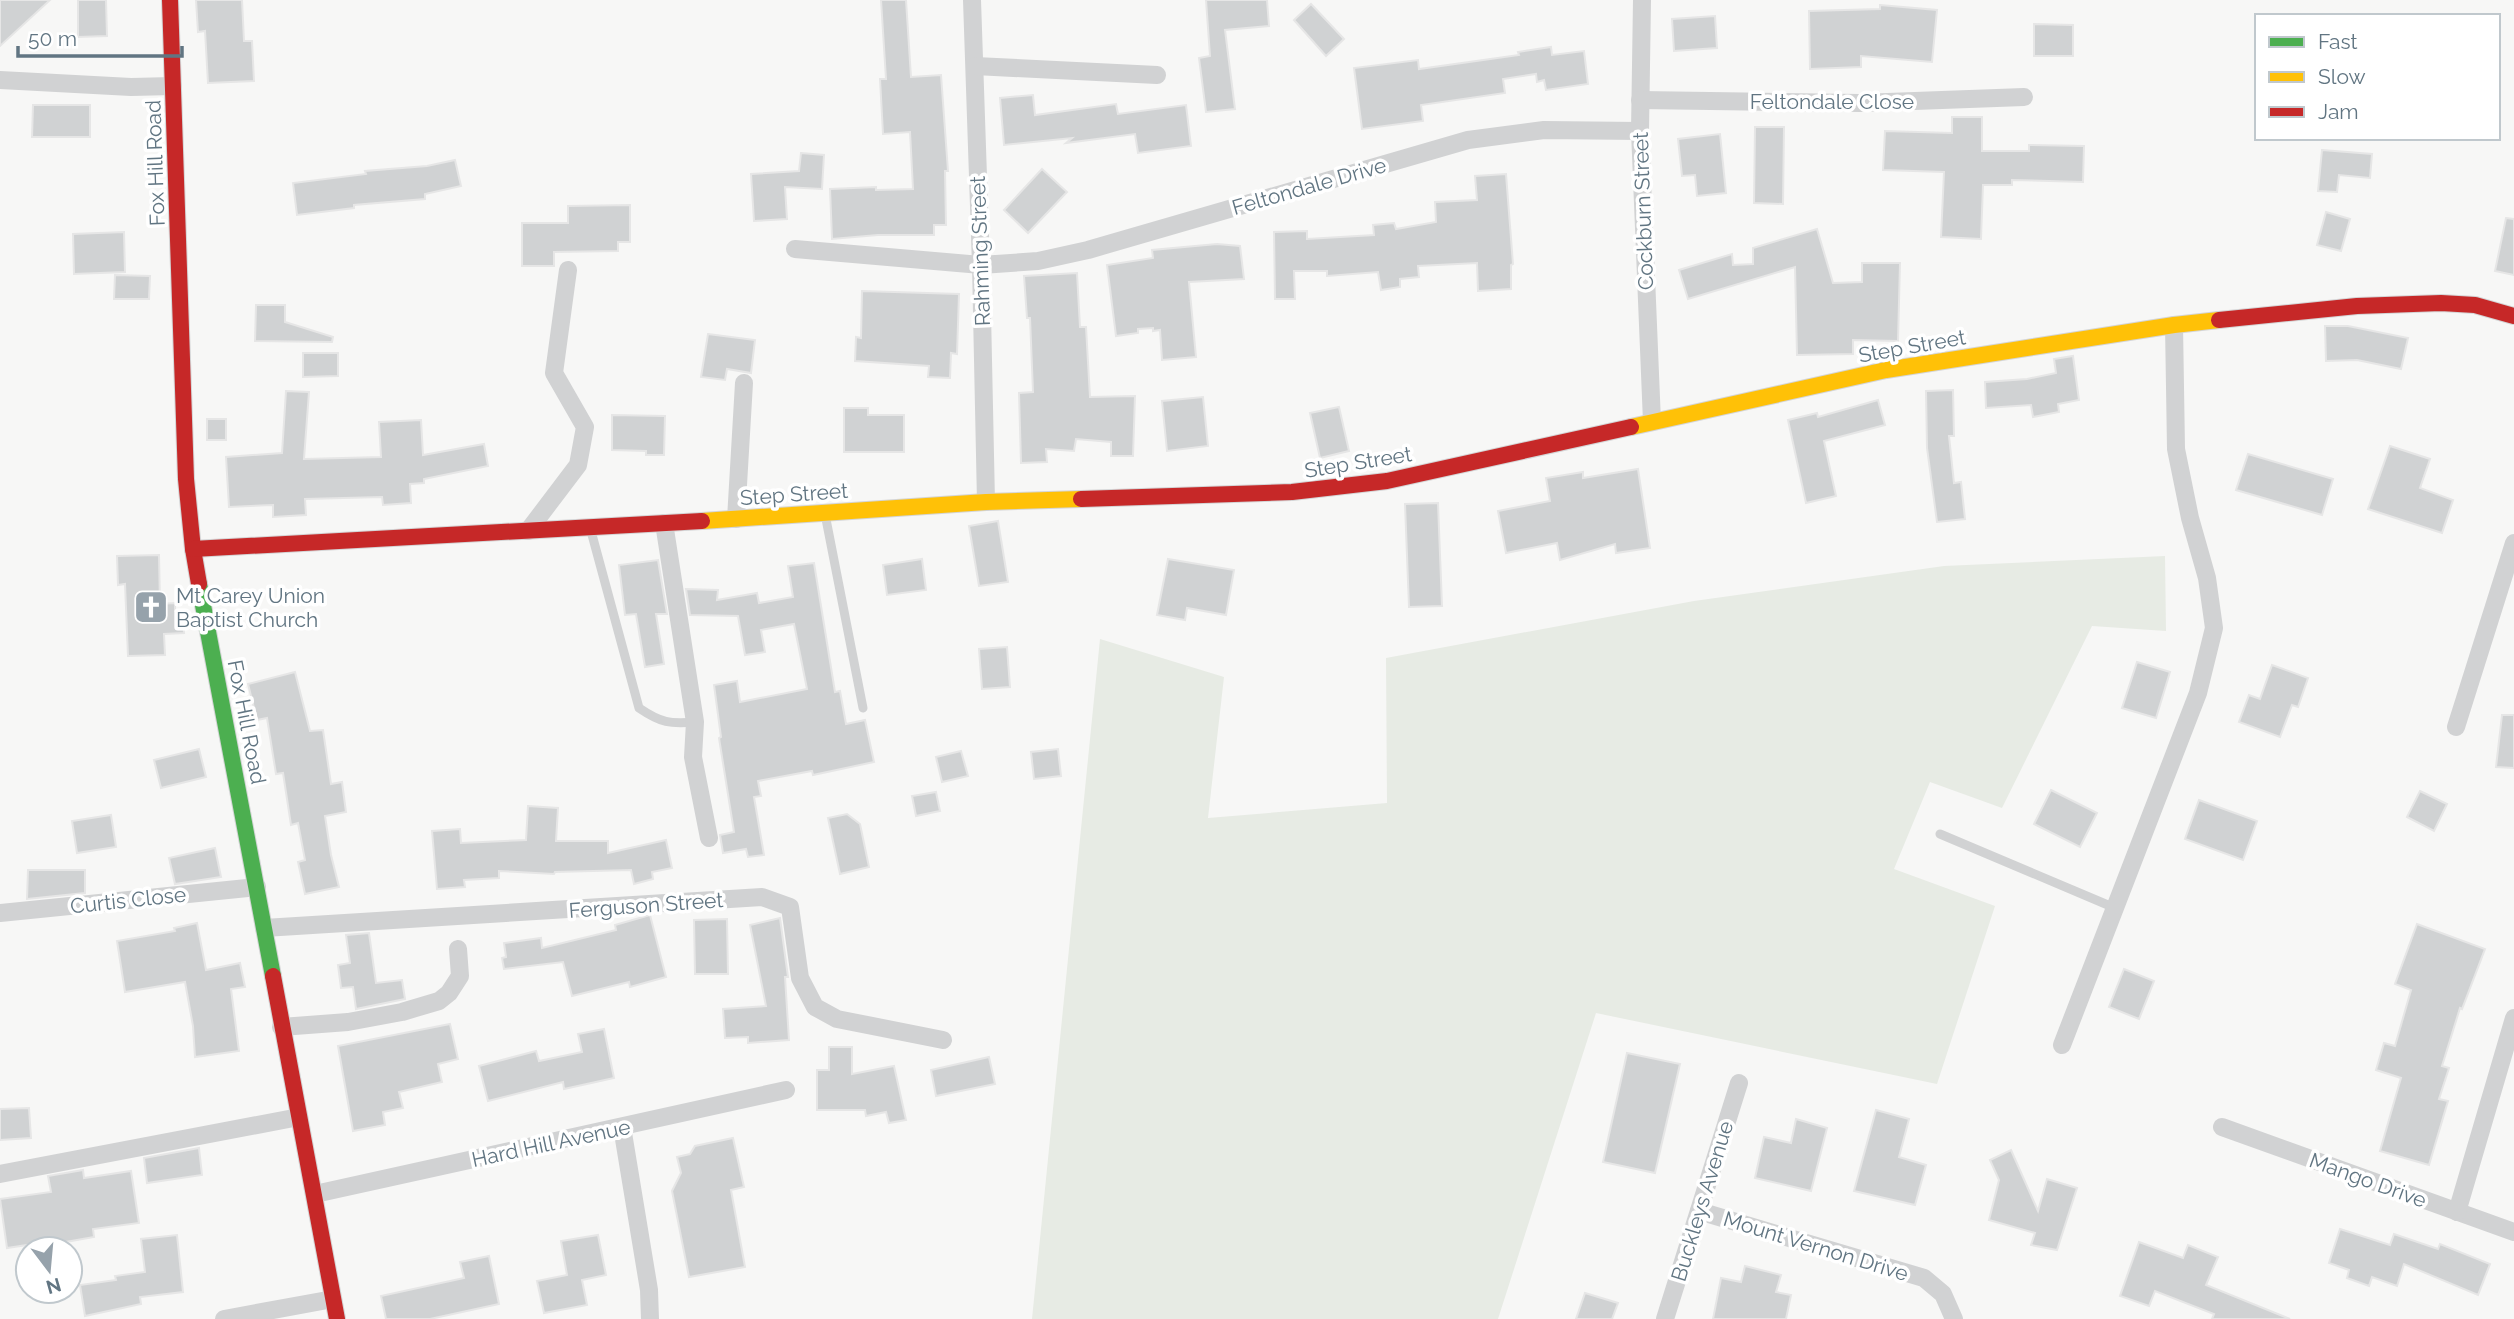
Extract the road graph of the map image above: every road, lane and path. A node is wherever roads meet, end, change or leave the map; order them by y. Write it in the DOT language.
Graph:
graph roads {
  1 [pos="170,0"];
  2 [pos="972,0"];
  3 [pos="1643,0"];
  4 [pos="975,66"];
  5 [pos="1157,75"];
  6 [pos="0,80"];
  7 [pos="173,86"];
  8 [pos="2024,97"];
  9 [pos="1640,100"];
  10 [pos="1640,131"];
  11 [pos="795,249"];
  12 [pos="981,265"];
  13 [pos="568,270"];
  14 [pos="2514,316"];
  15 [pos="2174,325"];
  16 [pos="744,383"];
  17 [pos="1652,422"];
  18 [pos="986,502"];
  19 [pos="825,512"];
  20 [pos="736,519"];
  21 [pos="664,523"];
  22 [pos="590,528"];
  23 [pos="528,531"];
  24 [pos="2514,543"];
  25 [pos="192,549"];
  26 [pos="863,708"];
  27 [pos="695,722"];
  28 [pos="2456,727"];
  29 [pos="1940,834"];
  30 [pos="709,838"];
  31 [pos="257,887"];
  32 [pos="2115,908"];
  33 [pos="0,913"];
  34 [pos="264,928"];
  35 [pos="458,949"];
  36 [pos="2514,1018"];
  37 [pos="281,1027"];
  38 [pos="943,1040"];
  39 [pos="2062,1045"];
  40 [pos="1739,1083"];
  41 [pos="786,1090"];
  42 [pos="299,1117"];
  43 [pos="622,1127"];
  44 [pos="2222,1127"];
  45 [pos="0,1174"];
  46 [pos="315,1194"];
  47 [pos="1699,1211"];
  48 [pos="2457,1212"];
  49 [pos="2514,1232"];
  50 [pos="333,1299"];
  51 [pos="224,1319"];
  52 [pos="337,1319"];
  53 [pos="650,1319"];
  54 [pos="1665,1319"];
  55 [pos="1954,1319"];
  1 -- 7 [label="street, Fox Hill Road"];
  2 -- 4 [label="street, Rahming Street"];
  3 -- 9 [label="street, Cockburn Street"];
  4 -- 5 [label="street"];
  4 -- 12 [label="street, Rahming Street"];
  6 -- 7 [label="street"];
  7 -- 25 [label="street, Fox Hill Road"];
  8 -- 9 [label="street, Feltondale Close"];
  9 -- 10 [label="street, Cockburn Street"];
  10 -- 12 [label="street, Feltondale Drive"];
  10 -- 17 [label="street, Cockburn Street"];
  11 -- 12 [label="street, Feltondale Drive"];
  12 -- 18 [label="street, Rahming Street"];
  13 -- 23 [label="street"];
  14 -- 15 [label="street, Step Street"];
  15 -- 17 [label="street, Step Street"];
  15 -- 32 [label="street"];
  16 -- 20 [label="street"];
  17 -- 18 [label="street, Step Street"];
  18 -- 19 [label="street, Step Street"];
  19 -- 20 [label="street, Step Street"];
  19 -- 26 [label="lane"];
  20 -- 21 [label="street, Step Street"];
  21 -- 22 [label="street, Step Street"];
  21 -- 27 [label="street"];
  22 -- 23 [label="street, Step Street"];
  22 -- 27 [label="lane"];
  23 -- 25 [label="street, Step Street"];
  24 -- 28 [label="street"];
  25 -- 31 [label="street, Fox Hill Road"];
  27 -- 30 [label="street"];
  29 -- 32 [label="lane"];
  31 -- 33 [label="street, Curtis Close"];
  31 -- 34 [label="street, Fox Hill Road"];
  32 -- 39 [label="street"];
  34 -- 37 [label="street, Fox Hill Road"];
  34 -- 38 [label="street, Ferguson Street"];
  35 -- 37 [label="street"];
  36 -- 48 [label="street"];
  37 -- 42 [label="street, Fox Hill Road"];
  40 -- 47 [label="street, Buckleys Avenue"];
  41 -- 43 [label="street, Hard Hill Avenue"];
  42 -- 45 [label="street"];
  42 -- 46 [label="street, Fox Hill Road"];
  43 -- 46 [label="street, Hard Hill Avenue"];
  43 -- 53 [label="street"];
  44 -- 48 [label="street, Mango Drive"];
  46 -- 50 [label="street, Fox Hill Road"];
  47 -- 54 [label="street, Buckleys Avenue"];
  47 -- 55 [label="street, Mount Vernon Drive"];
  48 -- 49 [label="street, Mango Drive"];
  50 -- 51 [label="street"];
  50 -- 52 [label="street, Fox Hill Road"];
}
